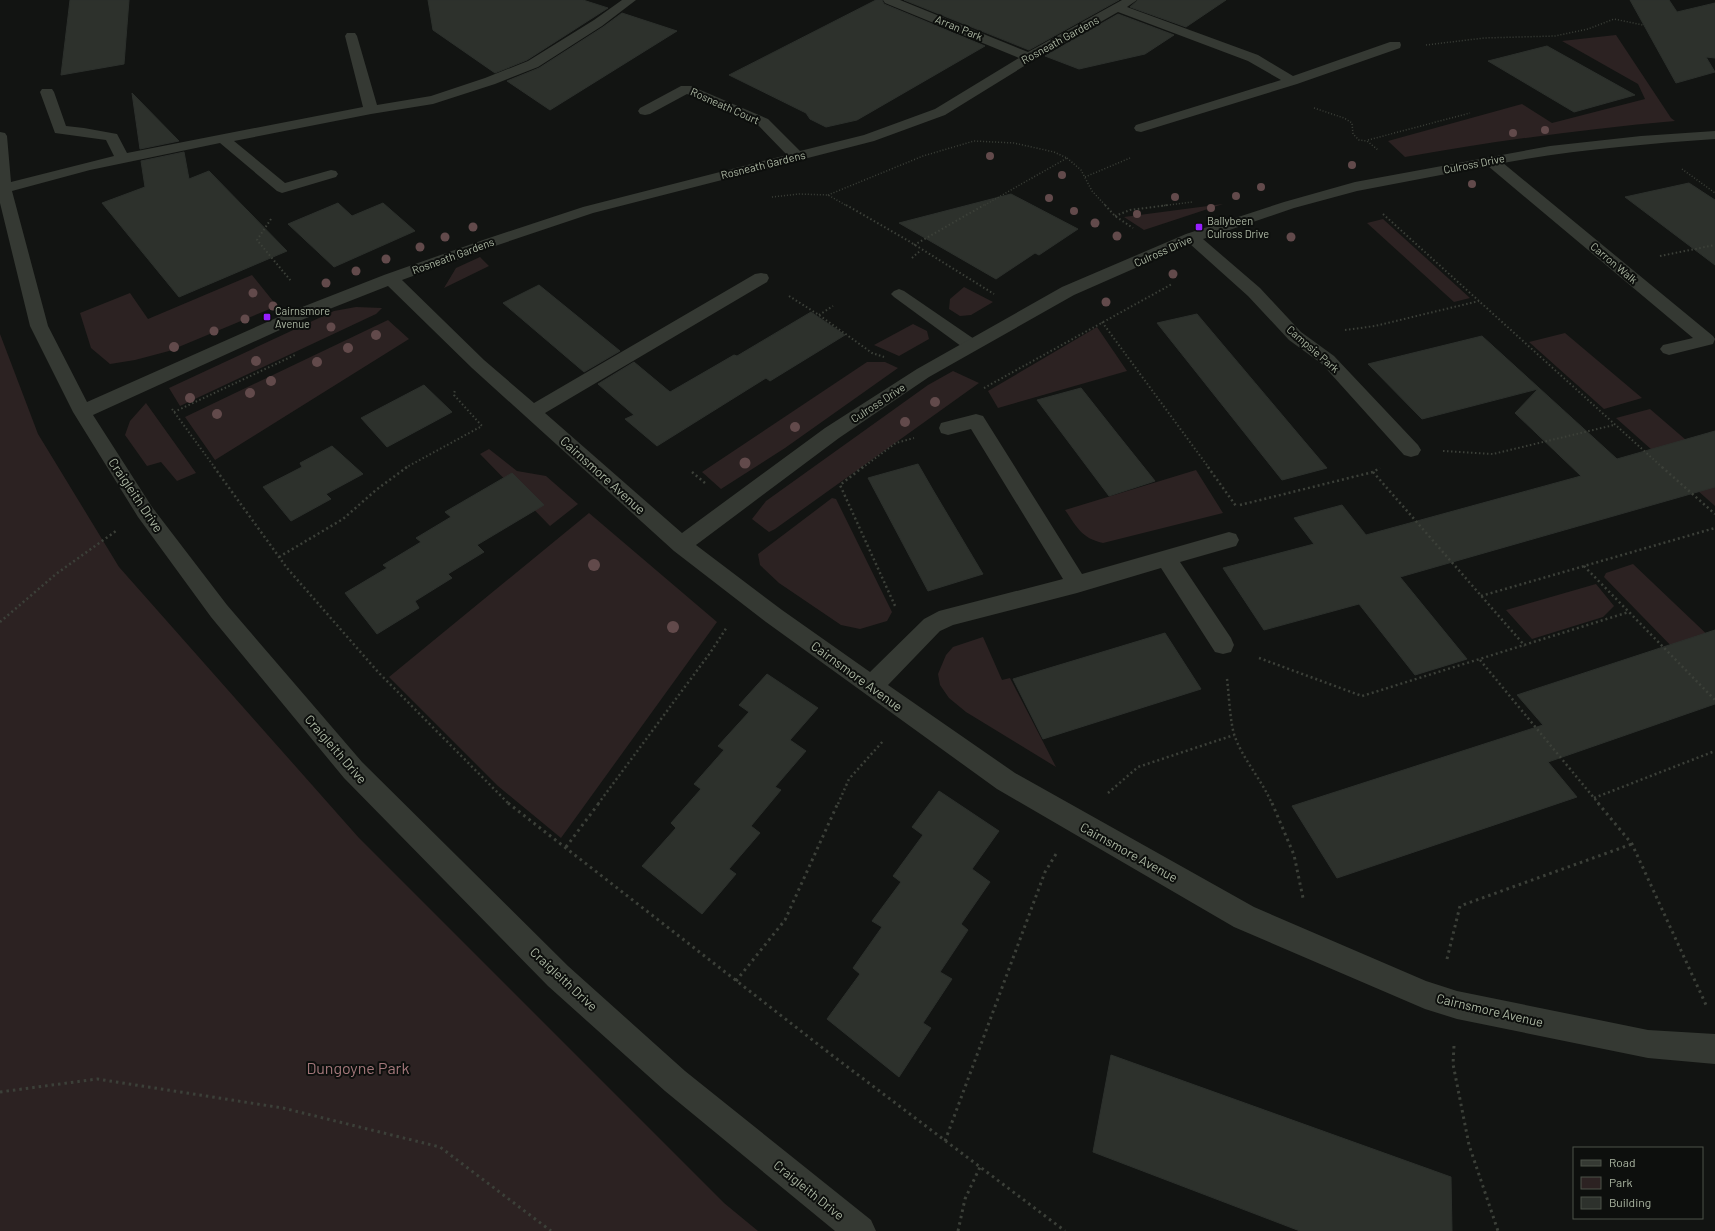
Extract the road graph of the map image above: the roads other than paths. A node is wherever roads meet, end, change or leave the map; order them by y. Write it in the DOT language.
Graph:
graph roads {
  1 [pos="630,0"];
  2 [pos="889,0"];
  3 [pos="1131,0"];
  4 [pos="1118,8"];
  5 [pos="351,36"];
  6 [pos="1395,45"];
  7 [pos="1028,57"];
  8 [pos="1292,81"];
  9 [pos="47,92"];
  10 [pos="371,110"];
  11 [pos="645,111"];
  12 [pos="1141,128"];
  13 [pos="1715,135"];
  14 [pos="0,136"];
  15 [pos="223,139"];
  16 [pos="797,156"];
  17 [pos="122,158"];
  18 [pos="1491,161"];
  19 [pos="331,174"];
  20 [pos="4,189"];
  21 [pos="1192,238"];
  22 [pos="761,278"];
  23 [pos="390,279"];
  24 [pos="899,294"];
  25 [pos="971,345"];
  26 [pos="1669,349"];
  27 [pos="82,412"];
  28 [pos="533,412"];
  29 [pos="948,428"];
  30 [pos="1411,450"];
  31 [pos="1229,540"];
  32 [pos="681,545"];
  33 [pos="1166,559"];
  34 [pos="1078,584"];
  35 [pos="1223,645"];
  36 [pos="870,686"];
  37 [pos="1715,1049"];
  38 [pos="860,1231"];
  1 -- 10 [label="street"];
  2 -- 7 [label="street, Arran Park"];
  3 -- 4 [label="street, Rosneath Gardens"];
  4 -- 7 [label="street, Rosneath Gardens"];
  4 -- 8 [label="street"];
  5 -- 10 [label="street"];
  6 -- 8 [label="street"];
  7 -- 16 [label="street, Rosneath Gardens"];
  8 -- 12 [label="street"];
  9 -- 17 [label="street"];
  10 -- 15 [label="street"];
  11 -- 16 [label="street, Rosneath Court"];
  13 -- 18 [label="street, Culross Drive"];
  14 -- 20 [label="street, Craigleith Drive"];
  15 -- 17 [label="street"];
  15 -- 19 [label="street"];
  16 -- 23 [label="street, Rosneath Gardens"];
  17 -- 20 [label="street"];
  18 -- 21 [label="street, Culross Drive"];
  18 -- 26 [label="street, Carron Walk"];
  20 -- 27 [label="street, Craigleith Drive"];
  21 -- 25 [label="street, Culross Drive"];
  21 -- 30 [label="street, Campsie Park"];
  22 -- 28 [label="street"];
  23 -- 27 [label="street"];
  23 -- 28 [label="street, Cairnsmore Avenue"];
  24 -- 25 [label="lane"];
  25 -- 32 [label="street, Culross Drive"];
  27 -- 38 [label="street, Craigleith Drive"];
  28 -- 32 [label="street, Cairnsmore Avenue"];
  29 -- 34 [label="street"];
  31 -- 33 [label="street"];
  32 -- 36 [label="street, Cairnsmore Avenue"];
  33 -- 34 [label="street"];
  33 -- 35 [label="street"];
  34 -- 36 [label="street"];
  36 -- 37 [label="street, Cairnsmore Avenue"];
}
